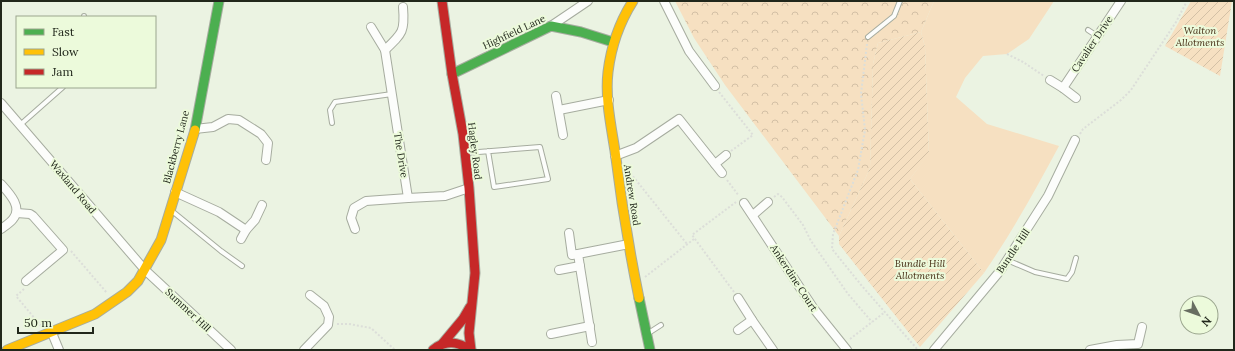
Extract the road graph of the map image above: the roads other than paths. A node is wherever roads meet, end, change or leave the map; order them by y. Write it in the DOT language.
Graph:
graph roads {
  1 [pos="219,1"];
  2 [pos="442,1"];
  3 [pos="588,1"];
  4 [pos="633,1"];
  5 [pos="664,1"];
  6 [pos="900,1"];
  7 [pos="1121,1"];
  8 [pos="402,4"];
  9 [pos="551,26"];
  10 [pos="371,27"];
  11 [pos="1088,30"];
  12 [pos="1098,36"];
  13 [pos="868,37"];
  14 [pos="613,42"];
  15 [pos="385,50"];
  16 [pos="452,74"];
  17 [pos="1050,80"];
  18 [pos="715,86"];
  19 [pos="62,88"];
  20 [pos="1063,88"];
  21 [pos="392,94"];
  22 [pos="556,96"];
  23 [pos="1076,98"];
  24 [pos="609,100"];
  25 [pos="1,103"];
  26 [pos="559,110"];
  27 [pos="332,123"];
  28 [pos="20,125"];
  29 [pos="195,129"];
  30 [pos="563,135"];
  31 [pos="1076,140"];
  32 [pos="488,152"];
  33 [pos="465,154"];
  34 [pos="726,155"];
  35 [pos="615,156"];
  36 [pos="266,160"];
  37 [pos="715,164"];
  38 [pos="722,172"];
  39 [pos="1,184"];
  40 [pos="469,188"];
  41 [pos="175,192"];
  42 [pos="408,198"];
  43 [pos="768,202"];
  44 [pos="744,203"];
  45 [pos="262,205"];
  46 [pos="170,210"];
  47 [pos="17,213"];
  48 [pos="753,216"];
  49 [pos="1,229"];
  50 [pos="355,229"];
  51 [pos="246,230"];
  52 [pos="569,233"];
  53 [pos="242,239"];
  54 [pos="629,244"];
  55 [pos="578,254"];
  56 [pos="1076,258"];
  57 [pos="1007,260"];
  58 [pos="242,266"];
  59 [pos="580,266"];
  60 [pos="145,270"];
  61 [pos="559,270"];
  62 [pos="26,281"];
  63 [pos="310,295"];
  64 [pos="738,298"];
  65 [pos="471,304"];
  66 [pos="752,320"];
  67 [pos="660,325"];
  68 [pos="590,326"];
  69 [pos="1142,327"];
  70 [pos="738,330"];
  71 [pos="50,333"];
  72 [pos="551,334"];
  73 [pos="646,335"];
  74 [pos="592,342"];
  75 [pos="438,346"];
  76 [pos="845,348"];
  77 [pos="7,350"];
  78 [pos="60,350"];
  79 [pos="231,350"];
  80 [pos="304,350"];
  81 [pos="429,350"];
  82 [pos="471,350"];
  83 [pos="650,350"];
  84 [pos="773,350"];
  85 [pos="934,350"];
  86 [pos="1090,350"];
  1 -- 29 [label="street, Blackberry Lane"];
  2 -- 16 [label="street, Hagley Road"];
  3 -- 9 [label="street"];
  4 -- 14 [label="street"];
  5 -- 18 [label="street"];
  6 -- 13 [label="lane"];
  7 -- 12 [label="street, Cavalier Drive"];
  8 -- 15 [label="street"];
  9 -- 14 [label="street, Highfield Lane"];
  9 -- 16 [label="street, Highfield Lane"];
  10 -- 15 [label="street, The Drive"];
  11 -- 12 [label="lane"];
  12 -- 20 [label="street, Cavalier Drive"];
  14 -- 24 [label="street, Andrew Road"];
  15 -- 21 [label="street, The Drive"];
  16 -- 33 [label="street, Hagley Road"];
  17 -- 20 [label="street"];
  19 -- 28 [label="lane"];
  20 -- 23 [label="street"];
  21 -- 27 [label="lane"];
  21 -- 42 [label="street, The Drive"];
  22 -- 26 [label="street"];
  24 -- 26 [label="street"];
  24 -- 35 [label="street, Andrew Road"];
  25 -- 28 [label="street, Waxland Road"];
  26 -- 30 [label="street"];
  28 -- 60 [label="street, Waxland Road"];
  29 -- 36 [label="street"];
  29 -- 41 [label="street, Blackberry Lane"];
  31 -- 57 [label="street, Bundle Hill"];
  32 -- 32 [label="lane"];
  32 -- 33 [label="lane"];
  33 -- 40 [label="street, Hagley Road"];
  34 -- 37 [label="street"];
  35 -- 37 [label="street"];
  35 -- 54 [label="street, Andrew Road"];
  37 -- 38 [label="street"];
  39 -- 47 [label="street"];
  40 -- 42 [label="street"];
  40 -- 65 [label="street, Hagley Road"];
  41 -- 46 [label="street, Blackberry Lane"];
  41 -- 51 [label="street"];
  42 -- 50 [label="street"];
  43 -- 48 [label="street"];
  44 -- 48 [label="street, Ankerdine Court"];
  45 -- 51 [label="street"];
  46 -- 58 [label="lane"];
  46 -- 60 [label="street, Blackberry Lane"];
  47 -- 49 [label="street"];
  47 -- 62 [label="street"];
  48 -- 76 [label="street, Ankerdine Court"];
  51 -- 53 [label="street"];
  52 -- 55 [label="street"];
  54 -- 55 [label="street"];
  54 -- 73 [label="street, Andrew Road"];
  55 -- 59 [label="street"];
  56 -- 57 [label="lane"];
  57 -- 85 [label="street, Bundle Hill"];
  59 -- 61 [label="street"];
  59 -- 68 [label="street"];
  60 -- 71 [label="street, Blackberry Lane"];
  60 -- 79 [label="street, Summer Hill"];
  63 -- 80 [label="street"];
  64 -- 66 [label="street"];
  65 -- 75 [label="street, Hagley Road"];
  65 -- 82 [label="street, Hagley Road"];
  66 -- 70 [label="street"];
  66 -- 84 [label="street"];
  67 -- 73 [label="lane"];
  68 -- 72 [label="street"];
  68 -- 74 [label="street"];
  69 -- 86 [label="street"];
  71 -- 77 [label="street, Blackberry Lane"];
  71 -- 78 [label="street"];
  73 -- 83 [label="street, Andrew Road"];
  75 -- 81 [label="street"];
  75 -- 82 [label="street"];
}
